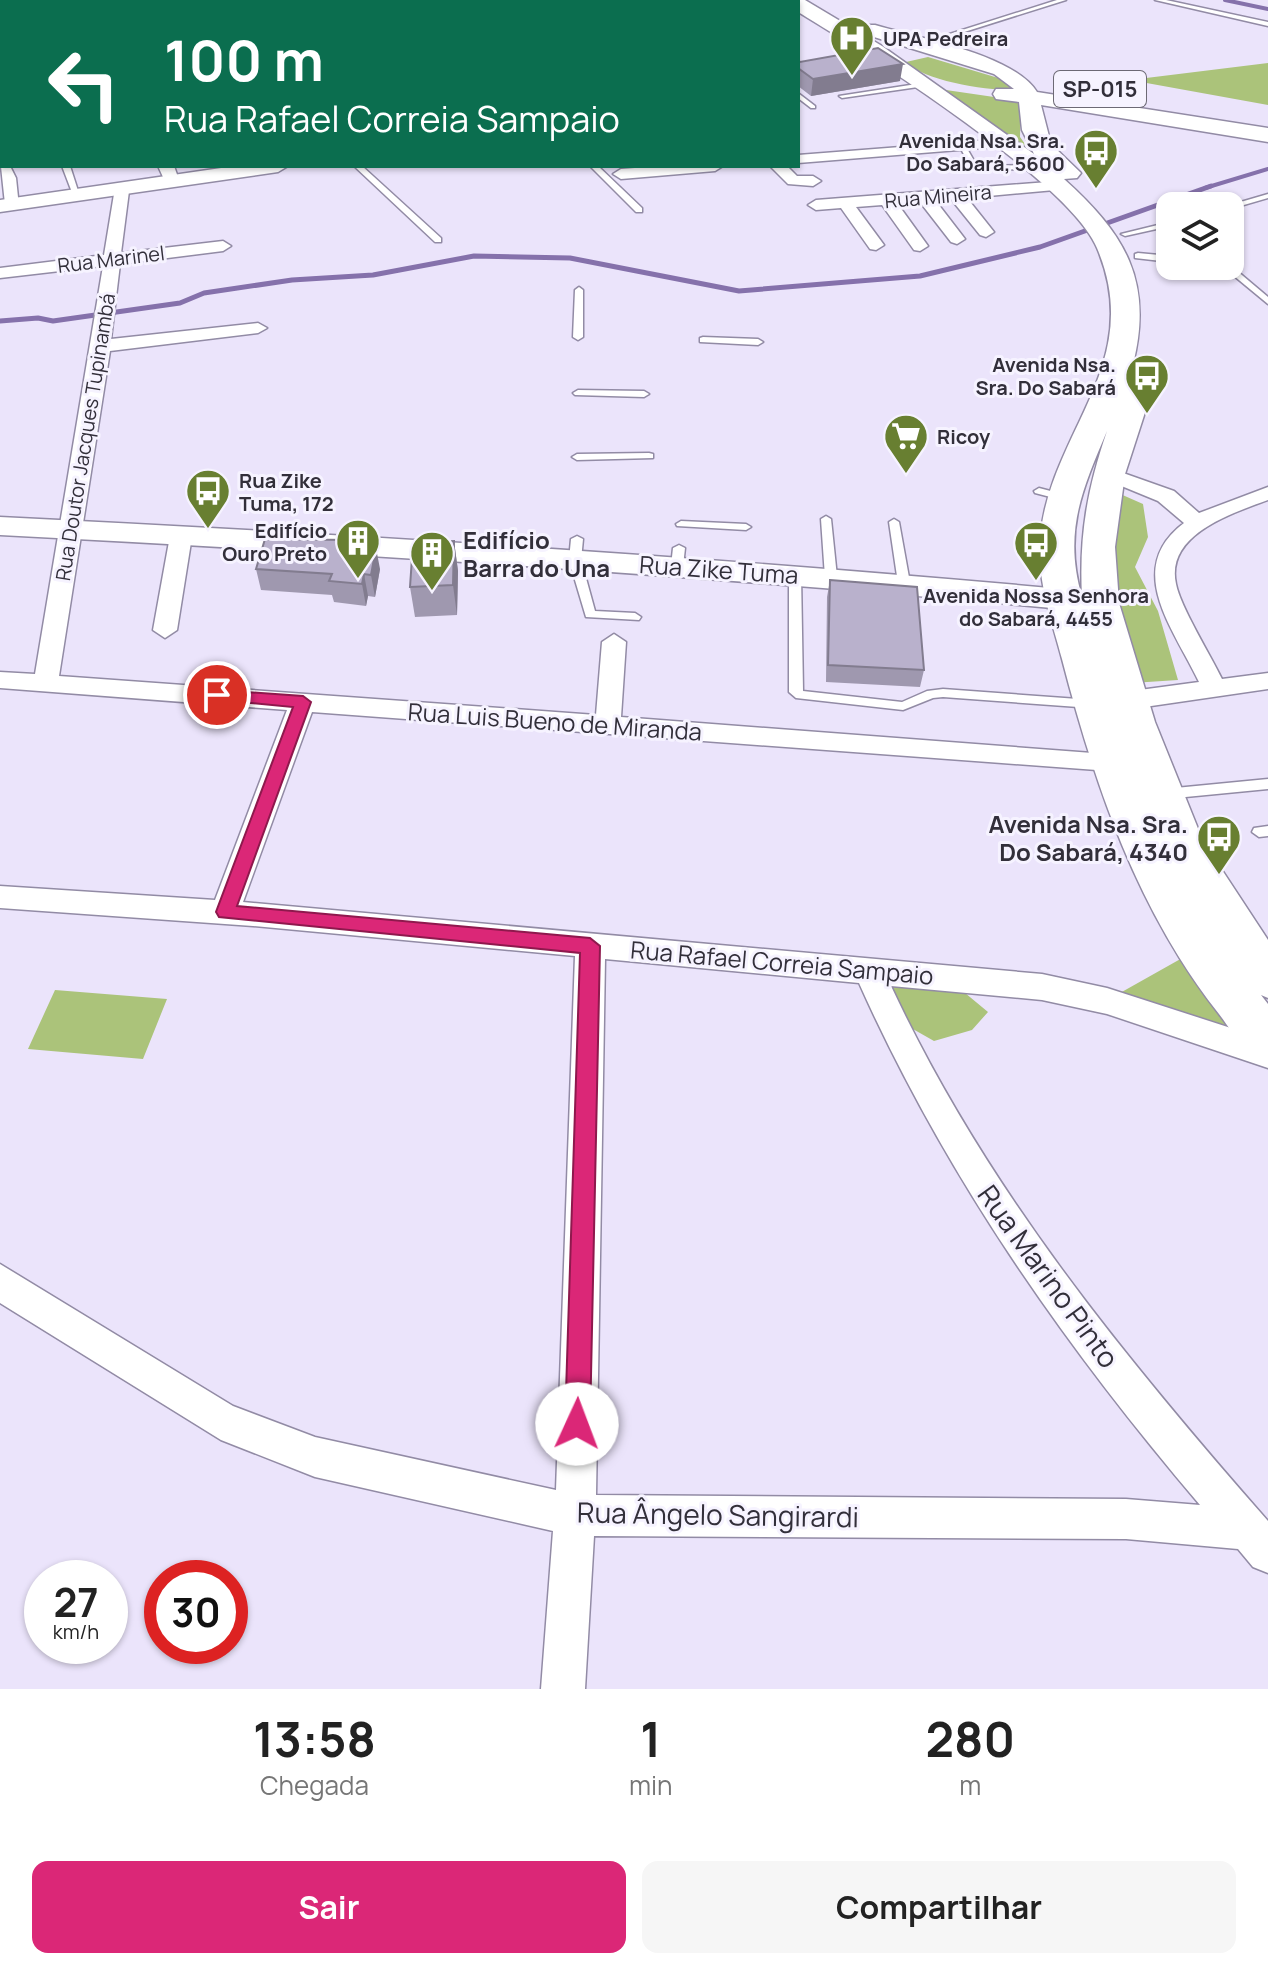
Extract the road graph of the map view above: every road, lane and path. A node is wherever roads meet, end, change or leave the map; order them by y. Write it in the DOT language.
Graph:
graph roads {
  1 [pos="808,0"];
  2 [pos="1063,0"];
  3 [pos="1158,0"];
  4 [pos="800,6"];
  5 [pos="1268,24"];
  6 [pos="915,46"];
  7 [pos="881,55"];
  8 [pos="855,60"];
  9 [pos="1001,70"];
  10 [pos="923,85"];
  11 [pos="842,96"];
  12 [pos="800,97"];
  13 [pos="1032,97"];
  14 [pos="813,107"];
  15 [pos="1128,110"];
  16 [pos="1268,118"];
  17 [pos="1035,132"];
  18 [pos="1268,135"];
  19 [pos="1003,143"];
  20 [pos="962,147"];
  21 [pos="800,159"];
  22 [pos="1037,167"];
  23 [pos="3,168"];
  24 [pos="67,168"];
  25 [pos="254,168"];
  26 [pos="360,168"];
  27 [pos="598,168"];
  28 [pos="692,168"];
  29 [pos="780,168"];
  30 [pos="169,175"];
  31 [pos="613,175"];
  32 [pos="813,181"];
  33 [pos="1061,186"];
  34 [pos="121,191"];
  35 [pos="955,194"];
  36 [pos="77,195"];
  37 [pos="1268,196"];
  38 [pos="924,197"];
  39 [pos="887,200"];
  40 [pos="845,203"];
  41 [pos="1244,203"];
  42 [pos="7,205"];
  43 [pos="816,205"];
  44 [pos="639,210"];
  45 [pos="986,232"];
  46 [pos="1156,232"];
  47 [pos="957,239"];
  48 [pos="438,240"];
  49 [pos="876,245"];
  50 [pos="1131,245"];
  51 [pos="223,246"];
  52 [pos="920,246"];
  53 [pos="1156,254"];
  54 [pos="114,259"];
  55 [pos="0,273"];
  56 [pos="1243,280"];
  57 [pos="579,290"];
  58 [pos="1268,301"];
  59 [pos="258,328"];
  60 [pos="578,337"];
  61 [pos="703,340"];
  62 [pos="758,342"];
  63 [pos="101,346"];
  64 [pos="578,393"];
  65 [pos="644,394"];
  66 [pos="649,456"];
  67 [pos="577,457"];
  68 [pos="1109,474"];
  69 [pos="1268,493"];
  70 [pos="826,519"];
  71 [pos="1195,521"];
  72 [pos="894,522"];
  73 [pos="681,524"];
  74 [pos="0,526"];
  75 [pos="746,527"];
  76 [pos="71,529"];
  77 [pos="181,536"];
  78 [pos="576,549"];
  79 [pos="795,574"];
  80 [pos="831,577"];
  81 [pos="904,583"];
  82 [pos="1064,598"];
  83 [pos="1101,603"];
  84 [pos="635,617"];
  85 [pos="165,630"];
  86 [pos="614,642"];
  87 [pos="0,680"];
  88 [pos="1268,681"];
  89 [pos="46,682"];
  90 [pos="1214,688"];
  91 [pos="303,702"];
  92 [pos="1111,703"];
  93 [pos="608,724"];
  94 [pos="1110,762"];
  95 [pos="1268,784"];
  96 [pos="1161,795"];
  97 [pos="0,897"];
  98 [pos="225,912"];
  99 [pos="590,946"];
  100 [pos="870,973"];
  101 [pos="1268,978"];
  102 [pos="1268,1040"];
  103 [pos="1268,1054"];
  104 [pos="0,1282"];
  105 [pos="575,1515"];
  106 [pos="1258,1541"];
  107 [pos="563,1689"];
  1 -- 6 [label="main road"];
  2 -- 6 [label="lane"];
  3 -- 5 [label="lane"];
  4 -- 7 [label="main road"];
  6 -- 9 [label="main road"];
  7 -- 8 [label="street"];
  7 -- 9 [label="main road, SP-015"];
  7 -- 10 [label="main road"];
  7 -- 13 [label="main road, SP-015"];
  9 -- 13 [label="main road"];
  9 -- 16 [label="main road, SP-015"];
  10 -- 11 [label="lane"];
  10 -- 19 [label="main road"];
  12 -- 14 [label="lane"];
  13 -- 15 [label="main road, SP-015"];
  13 -- 17 [label="main road"];
  15 -- 17 [label="main road"];
  15 -- 18 [label="main road, SP-015"];
  17 -- 50 [label="main road"];
  19 -- 20 [label="street"];
  19 -- 22 [label="main road"];
  20 -- 21 [label="street"];
  20 -- 22 [label="lane"];
  22 -- 33 [label="main road"];
  23 -- 42 [label="street"];
  24 -- 36 [label="lane"];
  25 -- 30 [label="street"];
  26 -- 48 [label="lane"];
  27 -- 31 [label="lane"];
  28 -- 31 [label="street"];
  29 -- 32 [label="street"];
  30 -- 34 [label="street"];
  31 -- 44 [label="lane"];
  33 -- 35 [label="street, Rua Mineira"];
  33 -- 82 [label="main road"];
  34 -- 36 [label="street"];
  34 -- 54 [label="street, Rua Doutor Jacques Tupinambá"];
  35 -- 38 [label="street, Rua Mineira"];
  35 -- 45 [label="street"];
  36 -- 42 [label="street"];
  37 -- 41 [label="lane"];
  38 -- 39 [label="street, Rua Mineira"];
  38 -- 47 [label="street"];
  39 -- 40 [label="street, Rua Mineira"];
  39 -- 52 [label="street"];
  40 -- 43 [label="street, Rua Mineira"];
  40 -- 49 [label="street"];
  46 -- 50 [label="lane"];
  50 -- 53 [label="lane"];
  50 -- 68 [label="main road"];
  51 -- 54 [label="street, Rua Marinel"];
  54 -- 55 [label="street, Rua Marinel"];
  54 -- 63 [label="street, Rua Doutor Jacques Tupinambá"];
  56 -- 58 [label="lane"];
  57 -- 60 [label="lane"];
  59 -- 63 [label="street"];
  61 -- 62 [label="lane"];
  63 -- 76 [label="street, Rua Doutor Jacques Tupinambá"];
  64 -- 65 [label="lane"];
  66 -- 67 [label="lane"];
  68 -- 71 [label="street"];
  68 -- 83 [label="main road"];
  69 -- 71 [label="street"];
  70 -- 80 [label="lane"];
  71 -- 90 [label="street"];
  72 -- 81 [label="lane"];
  73 -- 75 [label="lane"];
  74 -- 76 [label="street, Rua Zike Tuma"];
  76 -- 77 [label="street, Rua Zike Tuma"];
  76 -- 89 [label="street, Rua Doutor Jacques Tupinambá"];
  77 -- 78 [label="street, Rua Zike Tuma"];
  77 -- 85 [label="street"];
  78 -- 79 [label="street, Rua Zike Tuma"];
  78 -- 84 [label="lane"];
  79 -- 80 [label="street, Rua Zike Tuma"];
  79 -- 92 [label="lane"];
  80 -- 81 [label="street, Rua Zike Tuma"];
  81 -- 82 [label="street, Rua Zike Tuma"];
  82 -- 83 [label="street, Rua Zike Tuma"];
  82 -- 92 [label="main road"];
  83 -- 92 [label="main road"];
  86 -- 93 [label="street"];
  87 -- 89 [label="street, Rua Luis Bueno de Miranda"];
  88 -- 90 [label="street"];
  89 -- 91 [label="street, Rua Luis Bueno de Miranda"];
  90 -- 92 [label="street"];
  91 -- 93 [label="street, Rua Luis Bueno de Miranda"];
  91 -- 98 [label="street"];
  92 -- 94 [label="main road"];
  92 -- 96 [label="main road"];
  93 -- 94 [label="street, Rua Luis Bueno de Miranda"];
  94 -- 102 [label="main road"];
  95 -- 96 [label="lane"];
  96 -- 101 [label="main road"];
  97 -- 98 [label="street, Rua Rafael Correia Sampaio"];
  98 -- 99 [label="street, Rua Rafael Correia Sampaio"];
  99 -- 100 [label="street, Rua Rafael Correia Sampaio"];
  99 -- 105 [label="street"];
  100 -- 103 [label="street, Rua Rafael Correia Sampaio"];
  100 -- 106 [label="street, Rua Marino Pinto"];
  104 -- 105 [label="street, Rua Ângelo Sangirardi"];
  105 -- 106 [label="street, Rua Ângelo Sangirardi"];
  105 -- 107 [label="street"];
}
